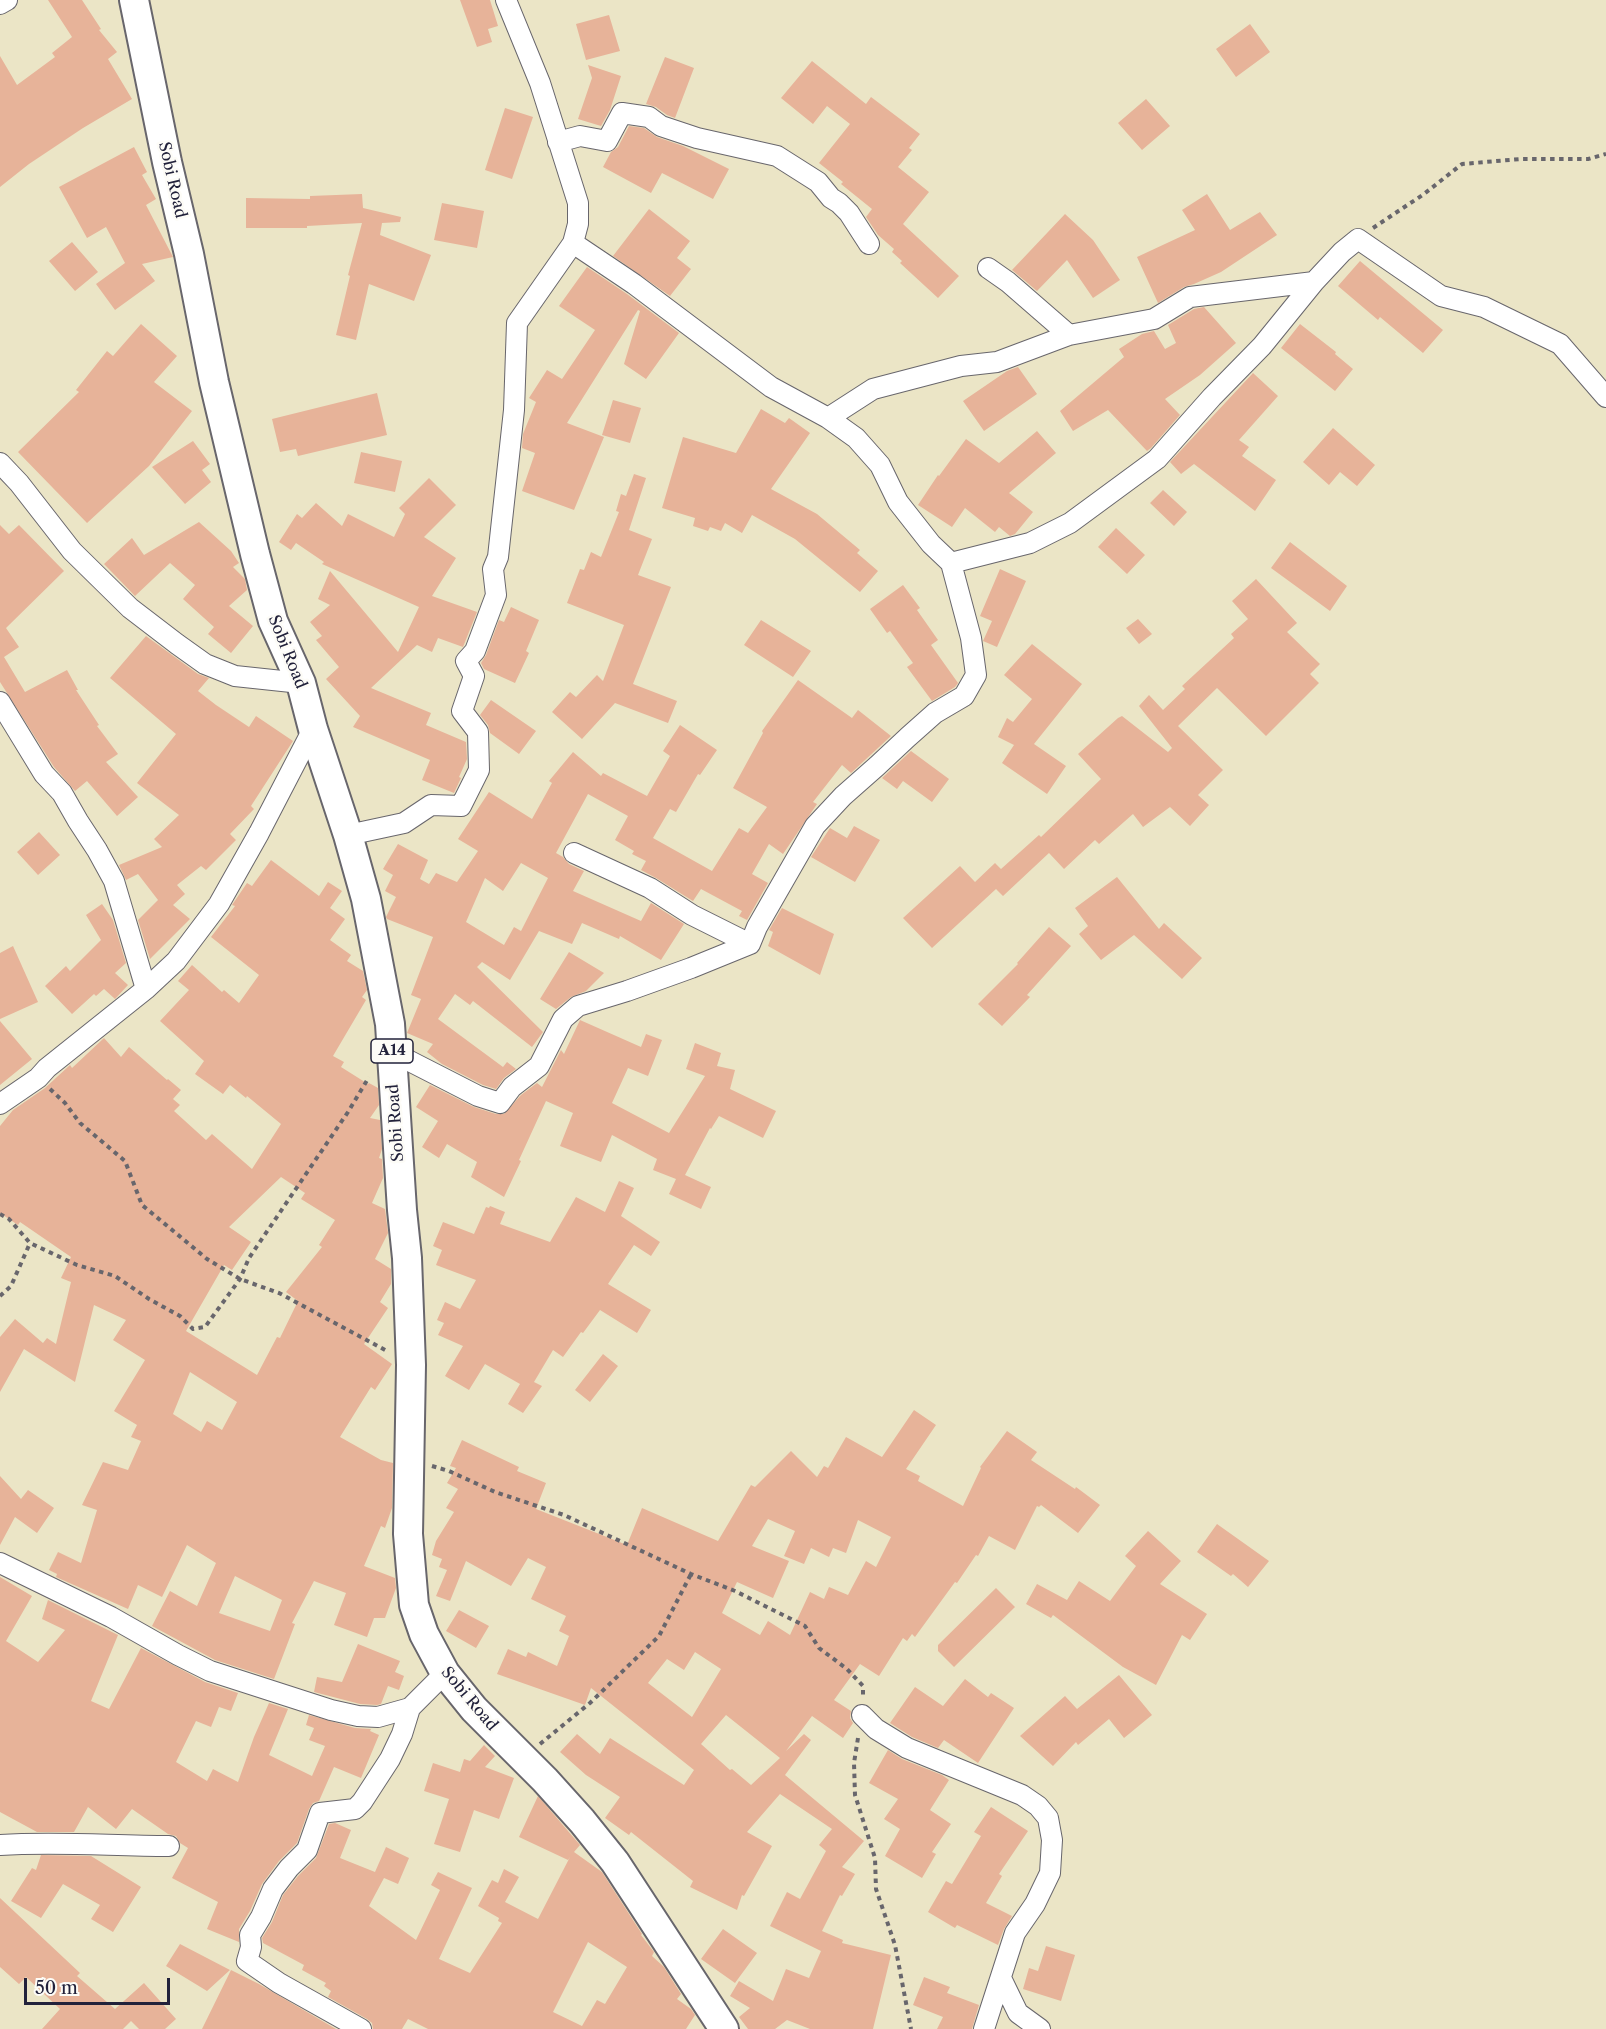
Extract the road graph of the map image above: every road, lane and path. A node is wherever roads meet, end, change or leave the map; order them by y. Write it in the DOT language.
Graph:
graph roads {
  1 [pos="7,0"];
  2 [pos="134,0"];
  3 [pos="506,0"];
  4 [pos="0,4"];
  5 [pos="558,142"];
  6 [pos="1606,154"];
  7 [pos="1358,239"];
  8 [pos="573,243"];
  9 [pos="869,244"];
  10 [pos="988,268"];
  11 [pos="1314,282"];
  12 [pos="1069,335"];
  13 [pos="1606,397"];
  14 [pos="828,418"];
  15 [pos="0,463"];
  16 [pos="951,563"];
  17 [pos="302,683"];
  18 [pos="0,702"];
  19 [pos="313,729"];
  20 [pos="348,835"];
  21 [pos="574,853"];
  22 [pos="750,944"];
  23 [pos="146,989"];
  24 [pos="392,1052"];
  25 [pos="38,1078"];
  26 [pos="0,1104"];
  27 [pos="0,1214"];
  28 [pos="30,1243"];
  29 [pos="240,1280"];
  30 [pos="0,1296"];
  31 [pos="411,1365"];
  32 [pos="408,1459"];
  33 [pos="0,1563"];
  34 [pos="691,1574"];
  35 [pos="445,1673"];
  36 [pos="863,1686"];
  37 [pos="410,1708"];
  38 [pos="862,1715"];
  39 [pos="523,1758"];
  40 [pos="0,1845"];
  41 [pos="169,1846"];
  42 [pos="1001,1978"];
  43 [pos="361,2029"];
  44 [pos="724,2029"];
  45 [pos="911,2029"];
  46 [pos="984,2029"];
  47 [pos="1040,2029"];
  1 -- 4 [label="street"];
  2 -- 17 [label="highway, Sobi Road / A14"];
  3 -- 5 [label="street"];
  5 -- 8 [label="street"];
  5 -- 9 [label="street"];
  6 -- 7 [label="path"];
  7 -- 11 [label="street"];
  7 -- 13 [label="street"];
  8 -- 14 [label="street"];
  8 -- 20 [label="street"];
  10 -- 12 [label="street"];
  11 -- 12 [label="street"];
  11 -- 16 [label="street"];
  12 -- 14 [label="street"];
  14 -- 16 [label="street"];
  15 -- 17 [label="street"];
  16 -- 22 [label="street"];
  17 -- 19 [label="highway, Sobi Road / A14"];
  18 -- 23 [label="street"];
  19 -- 20 [label="highway, Sobi Road / A14"];
  19 -- 23 [label="street"];
  20 -- 24 [label="highway, Sobi Road / A14"];
  21 -- 22 [label="street"];
  22 -- 24 [label="street"];
  23 -- 25 [label="street"];
  24 -- 29 [label="path"];
  24 -- 31 [label="highway, Sobi Road / A14"];
  25 -- 26 [label="street"];
  25 -- 29 [label="path"];
  27 -- 28 [label="path"];
  28 -- 29 [label="path"];
  28 -- 30 [label="path"];
  29 -- 31 [label="path"];
  31 -- 32 [label="highway, Sobi Road / A14"];
  32 -- 34 [label="path"];
  32 -- 35 [label="highway, Sobi Road / A14"];
  33 -- 37 [label="street"];
  34 -- 36 [label="path"];
  34 -- 39 [label="path"];
  35 -- 37 [label="street"];
  35 -- 39 [label="highway, Sobi Road / A14"];
  37 -- 43 [label="street"];
  38 -- 42 [label="street"];
  38 -- 45 [label="path"];
  39 -- 44 [label="highway, Sobi Road / A14"];
  40 -- 41 [label="street"];
  42 -- 46 [label="street"];
  42 -- 47 [label="street"];
}
